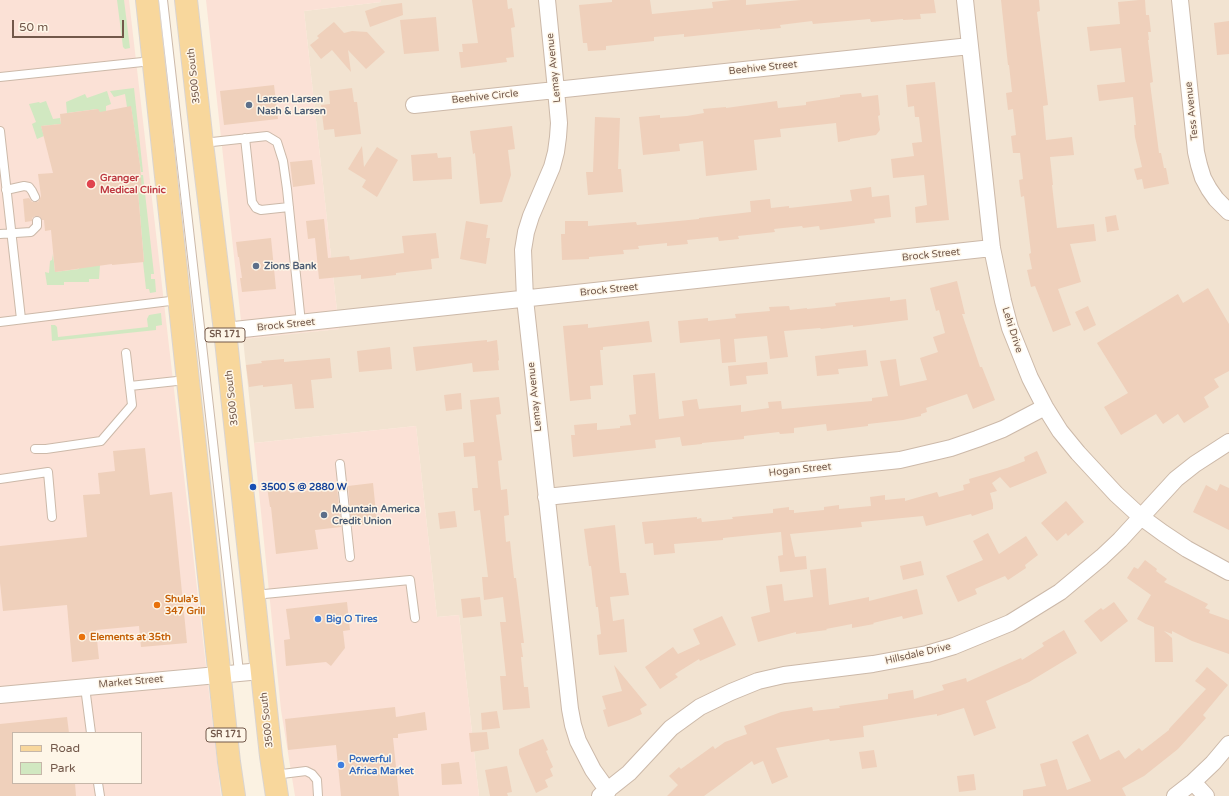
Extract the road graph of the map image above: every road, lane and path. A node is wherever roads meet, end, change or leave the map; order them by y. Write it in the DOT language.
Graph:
graph roads {
  1 [pos="147,0"];
  2 [pos="163,0"];
  3 [pos="173,0"];
  4 [pos="186,0"];
  5 [pos="547,0"];
  6 [pos="965,0"];
  7 [pos="1180,0"];
  8 [pos="970,46"];
  9 [pos="153,60"];
  10 [pos="0,76"];
  11 [pos="195,78"];
  12 [pos="556,90"];
  13 [pos="414,105"];
  14 [pos="0,131"];
  15 [pos="245,138"];
  16 [pos="202,143"];
  17 [pos="6,190"];
  18 [pos="35,197"];
  19 [pos="289,207"];
  20 [pos="1229,212"];
  21 [pos="37,221"];
  22 [pos="11,232"];
  23 [pos="0,234"];
  24 [pos="992,248"];
  25 [pos="525,299"];
  26 [pos="178,300"];
  27 [pos="20,320"];
  28 [pos="0,322"];
  29 [pos="301,323"];
  30 [pos="225,331"];
  31 [pos="126,354"];
  32 [pos="187,380"];
  33 [pos="130,386"];
  34 [pos="1045,407"];
  35 [pos="1229,442"];
  36 [pos="35,450"];
  37 [pos="340,464"];
  38 [pos="0,478"];
  39 [pos="546,497"];
  40 [pos="52,517"];
  41 [pos="1141,517"];
  42 [pos="350,557"];
  43 [pos="1229,572"];
  44 [pos="253,595"];
  45 [pos="415,618"];
  46 [pos="261,671"];
  47 [pos="229,673"];
  48 [pos="85,687"];
  49 [pos="3,693"];
  50 [pos="91,732"];
  51 [pos="1229,744"];
  52 [pos="274,775"];
  53 [pos="1193,782"];
  54 [pos="98,784"];
  55 [pos="604,793"];
  56 [pos="100,796"];
  57 [pos="234,796"];
  58 [pos="277,796"];
  59 [pos="318,796"];
  60 [pos="1175,796"];
  61 [pos="1206,796"];
  1 -- 9 [label="main road, SR 171"];
  2 -- 47 [label="lane"];
  3 -- 11 [label="main road"];
  4 -- 11 [label="main road, 3500 South / SR 171"];
  5 -- 12 [label="street, Lemay Avenue"];
  6 -- 8 [label="street, Lehi Drive"];
  7 -- 20 [label="street, Tess Avenue"];
  8 -- 12 [label="street, Beehive Street"];
  8 -- 24 [label="street, Lehi Drive"];
  9 -- 10 [label="lane"];
  9 -- 26 [label="main road, SR 171"];
  11 -- 16 [label="main road, 3500 South / SR 171"];
  12 -- 13 [label="street, Beehive Circle"];
  12 -- 25 [label="street, Lemay Avenue"];
  14 -- 17 [label="lane"];
  15 -- 16 [label="lane"];
  15 -- 19 [label="lane"];
  15 -- 19 [label="lane"];
  16 -- 30 [label="main road, 3500 South / SR 171"];
  17 -- 18 [label="lane"];
  17 -- 22 [label="lane"];
  19 -- 29 [label="lane"];
  21 -- 22 [label="lane"];
  22 -- 23 [label="lane"];
  22 -- 27 [label="lane"];
  24 -- 25 [label="street, Brock Street"];
  24 -- 34 [label="street, Lehi Drive"];
  25 -- 29 [label="street, Brock Street"];
  25 -- 39 [label="street, Lemay Avenue"];
  26 -- 27 [label="lane"];
  26 -- 32 [label="main road, SR 171"];
  27 -- 28 [label="lane"];
  29 -- 30 [label="street, Brock Street"];
  30 -- 44 [label="main road, 3500 South / SR 171"];
  31 -- 33 [label="lane"];
  32 -- 33 [label="lane"];
  32 -- 47 [label="main road, SR 171"];
  33 -- 36 [label="lane"];
  34 -- 39 [label="street, Hogan Street"];
  34 -- 41 [label="street, Lehi Drive"];
  35 -- 41 [label="street, Hillsdale Drive"];
  37 -- 42 [label="lane"];
  38 -- 40 [label="lane"];
  39 -- 55 [label="street, Lemay Avenue"];
  41 -- 43 [label="street, Lehi Drive"];
  41 -- 55 [label="street, Hillsdale Drive"];
  44 -- 45 [label="lane"];
  44 -- 46 [label="main road, 3500 South / SR 171"];
  46 -- 47 [label="street, Market Street"];
  46 -- 52 [label="main road, 3500 South / SR 171"];
  47 -- 48 [label="street, Market Street"];
  47 -- 57 [label="main road, SR 171"];
  48 -- 49 [label="street, Market Street"];
  48 -- 50 [label="lane"];
  51 -- 53 [label="street"];
  52 -- 58 [label="main road, 3500 South / SR 171"];
  52 -- 59 [label="lane"];
  53 -- 60 [label="street"];
  53 -- 61 [label="street"];
  54 -- 56 [label="lane"];
}
